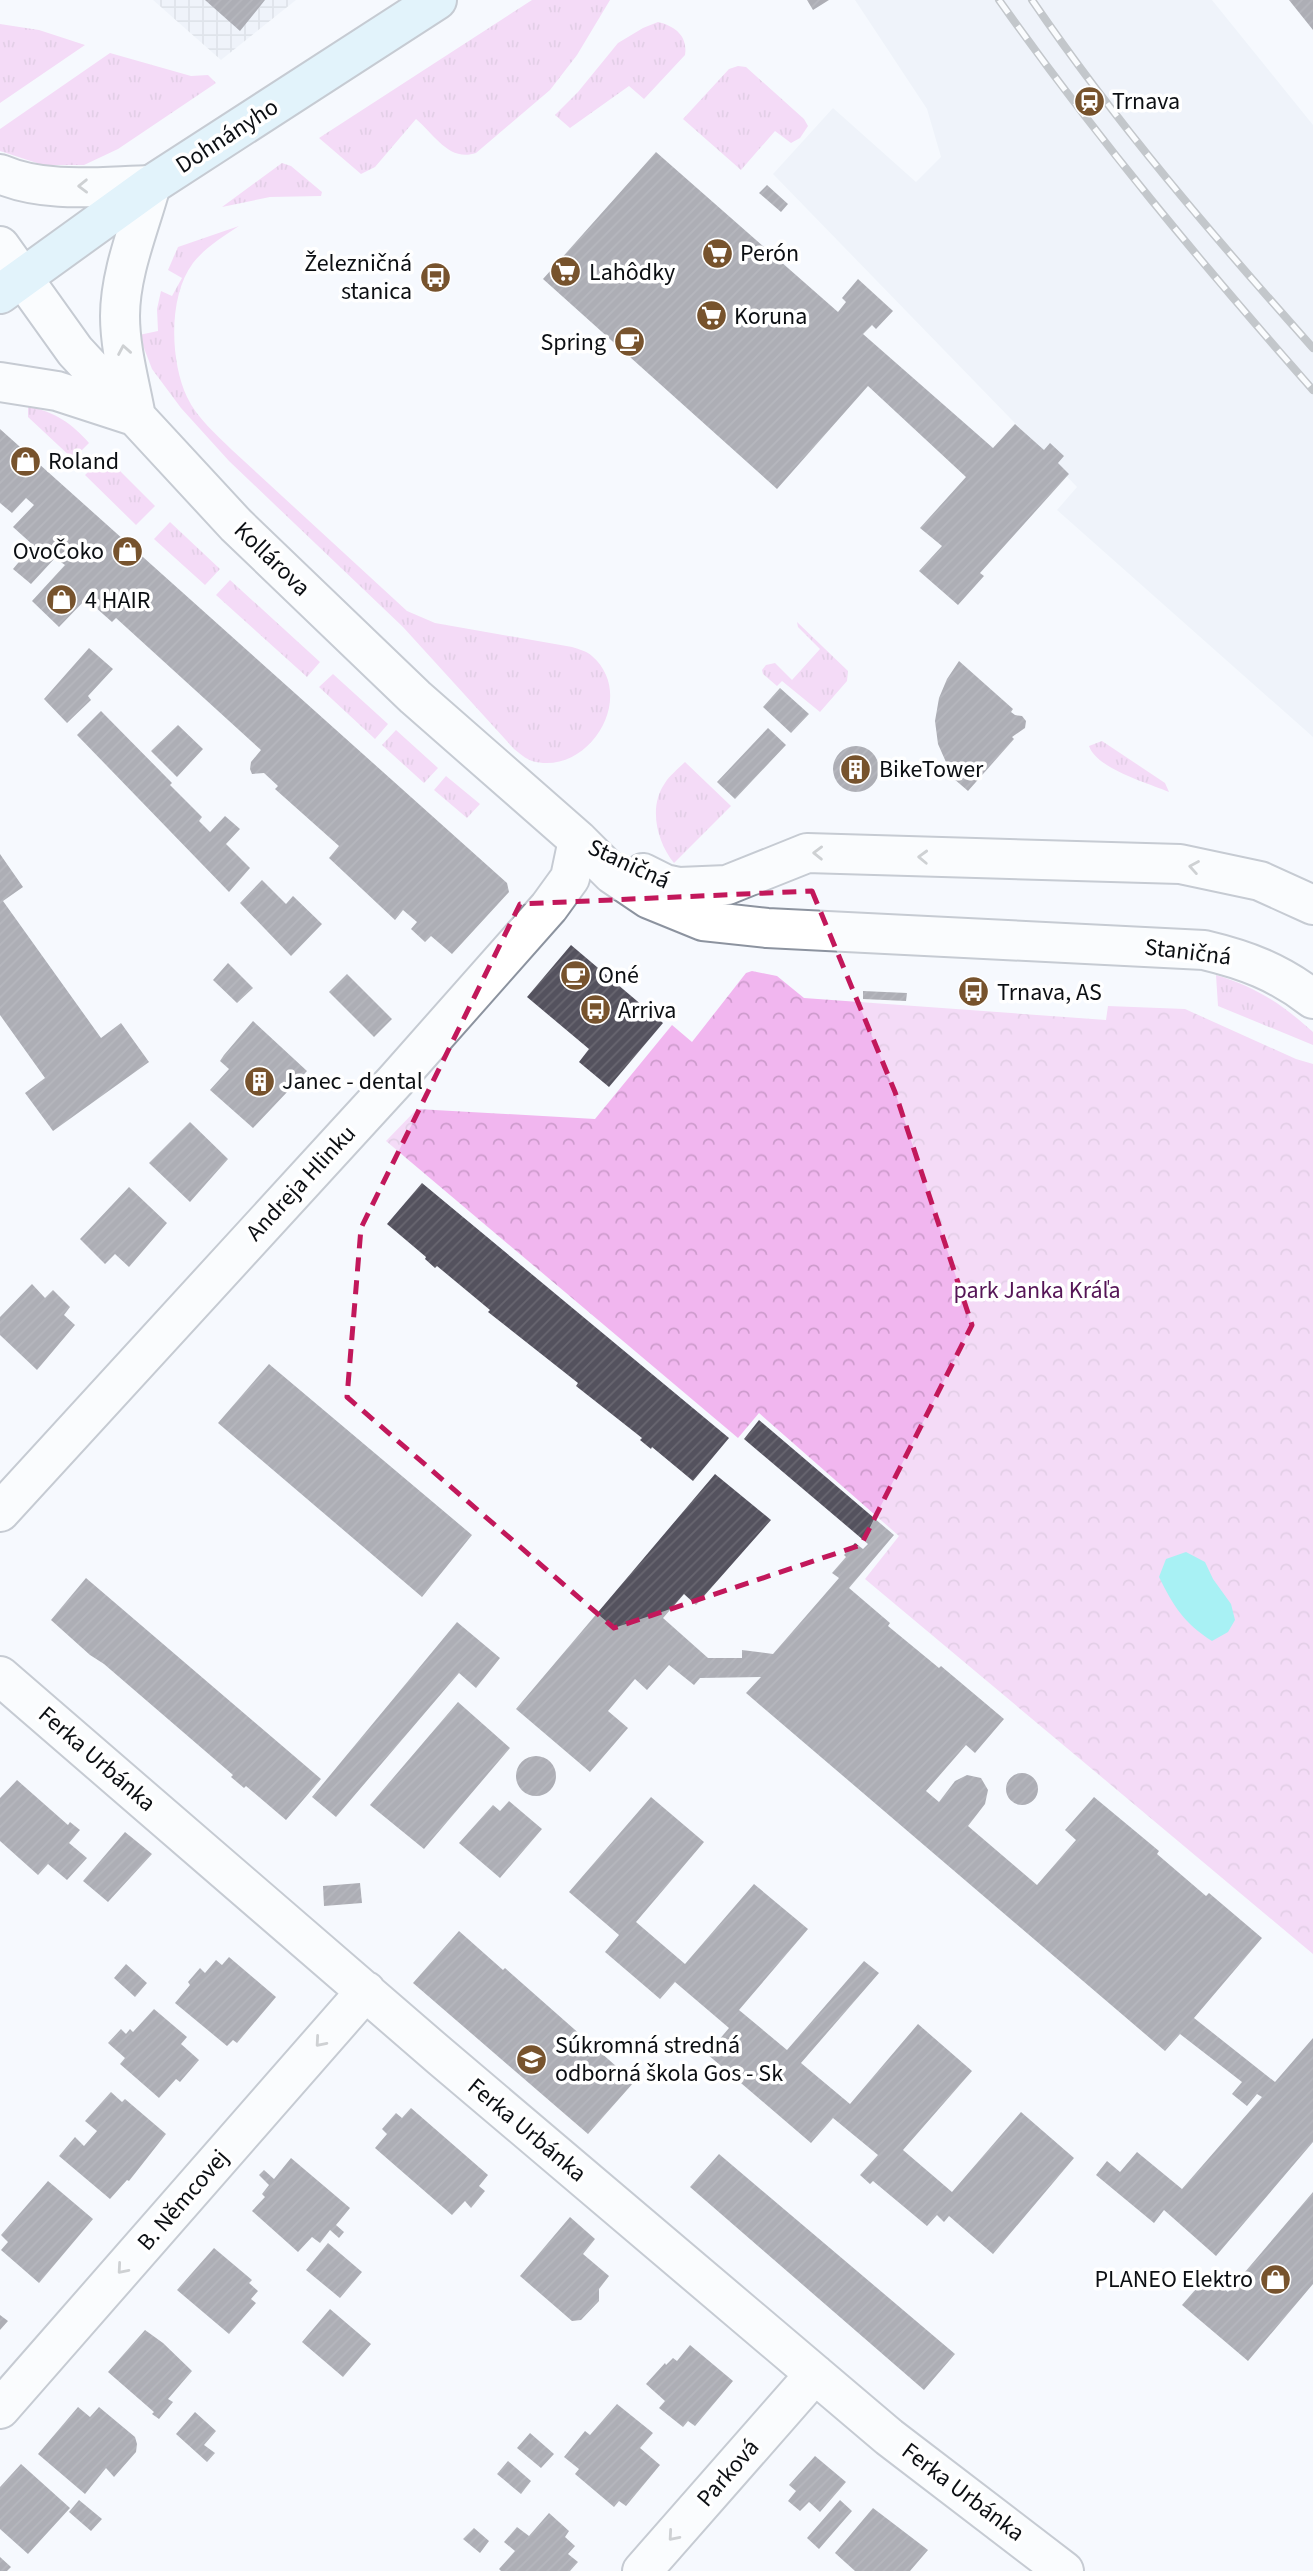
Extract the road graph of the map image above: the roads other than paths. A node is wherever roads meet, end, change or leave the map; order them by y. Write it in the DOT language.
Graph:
graph roads {
  1 [pos="437,0"];
  2 [pos="0,174"];
  3 [pos="151,185"];
  4 [pos="0,246"];
  5 [pos="11,286"];
  6 [pos="0,383"];
  7 [pos="136,417"];
  8 [pos="578,840"];
  9 [pos="1313,905"];
  10 [pos="1313,999"];
  11 [pos="0,1512"];
  12 [pos="0,1676"];
  13 [pos="366,1991"];
  14 [pos="815,2374"];
  15 [pos="0,2409"];
  16 [pos="642,2571"];
  17 [pos="1064,2571"];
  1 -- 3 [label="street, Dohnányho"];
  3 -- 2 [label="street, one-way"];
  3 -- 5 [label="street, Dohnányho"];
  7 -- 3 [label="street, one-way"];
  4 -- 5 [label="street, Kollárova"];
  5 -- 7 [label="street, Kollárova"];
  6 -- 7 [label="street"];
  7 -- 8 [label="street, Kollárova"];
  9 -- 8 [label="street, Staničná, one-way"];
  8 -- 10 [label="street, Staničná"];
  8 -- 11 [label="street, Andreja Hlinku"];
  12 -- 13 [label="street, Ferka Urbánka"];
  13 -- 14 [label="street, Ferka Urbánka"];
  13 -- 15 [label="street, B. Němcovej, one-way"];
  14 -- 16 [label="street, Parková, one-way"];
  14 -- 17 [label="street, Ferka Urbánka"];
}
